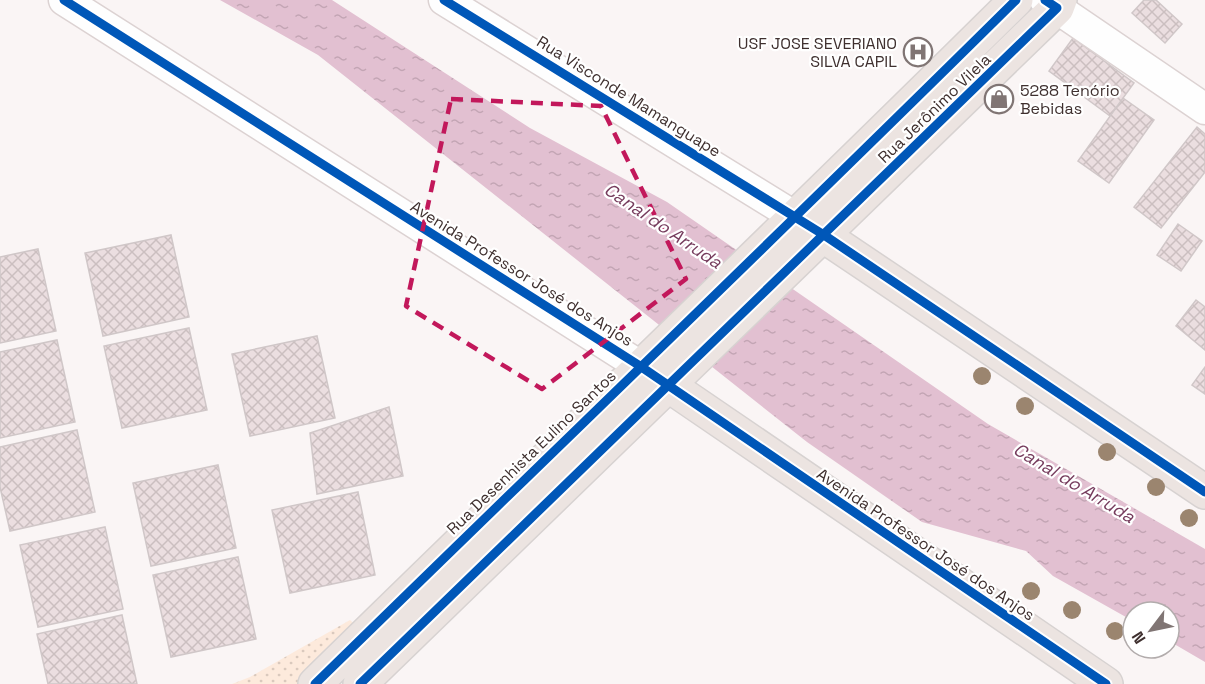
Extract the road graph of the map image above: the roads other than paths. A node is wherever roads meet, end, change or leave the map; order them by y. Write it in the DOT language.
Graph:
graph roads {
  1 [pos="64,0"];
  2 [pos="444,0"];
  3 [pos="1016,0"];
  4 [pos="1054,3"];
  5 [pos="1205,109"];
  6 [pos="797,218"];
  7 [pos="824,235"];
  8 [pos="649,357"];
  9 [pos="675,377"];
  10 [pos="1205,492"];
  11 [pos="315,684"];
  12 [pos="360,684"];
  13 [pos="1106,684"];
  1 -- 8 [label="street, Avenida Professor José dos Anjos"];
  2 -- 6 [label="street, Rua Visconde Mamanguape"];
  3 -- 6 [label="main road, Rua Jerônimo Vilela"];
  4 -- 5 [label="street"];
  4 -- 7 [label="main road, Rua Jerônimo Vilela"];
  6 -- 7 [label="main road"];
  6 -- 8 [label="main road, Rua Desenhista Eulino Santos"];
  7 -- 9 [label="main road"];
  7 -- 10 [label="main road"];
  8 -- 9 [label="main road, Avenida Professor José dos Anjos"];
  8 -- 11 [label="main road, Rua Desenhista Eulino Santos"];
  9 -- 12 [label="main road"];
  9 -- 13 [label="main road, Avenida Professor José dos Anjos"];
}
